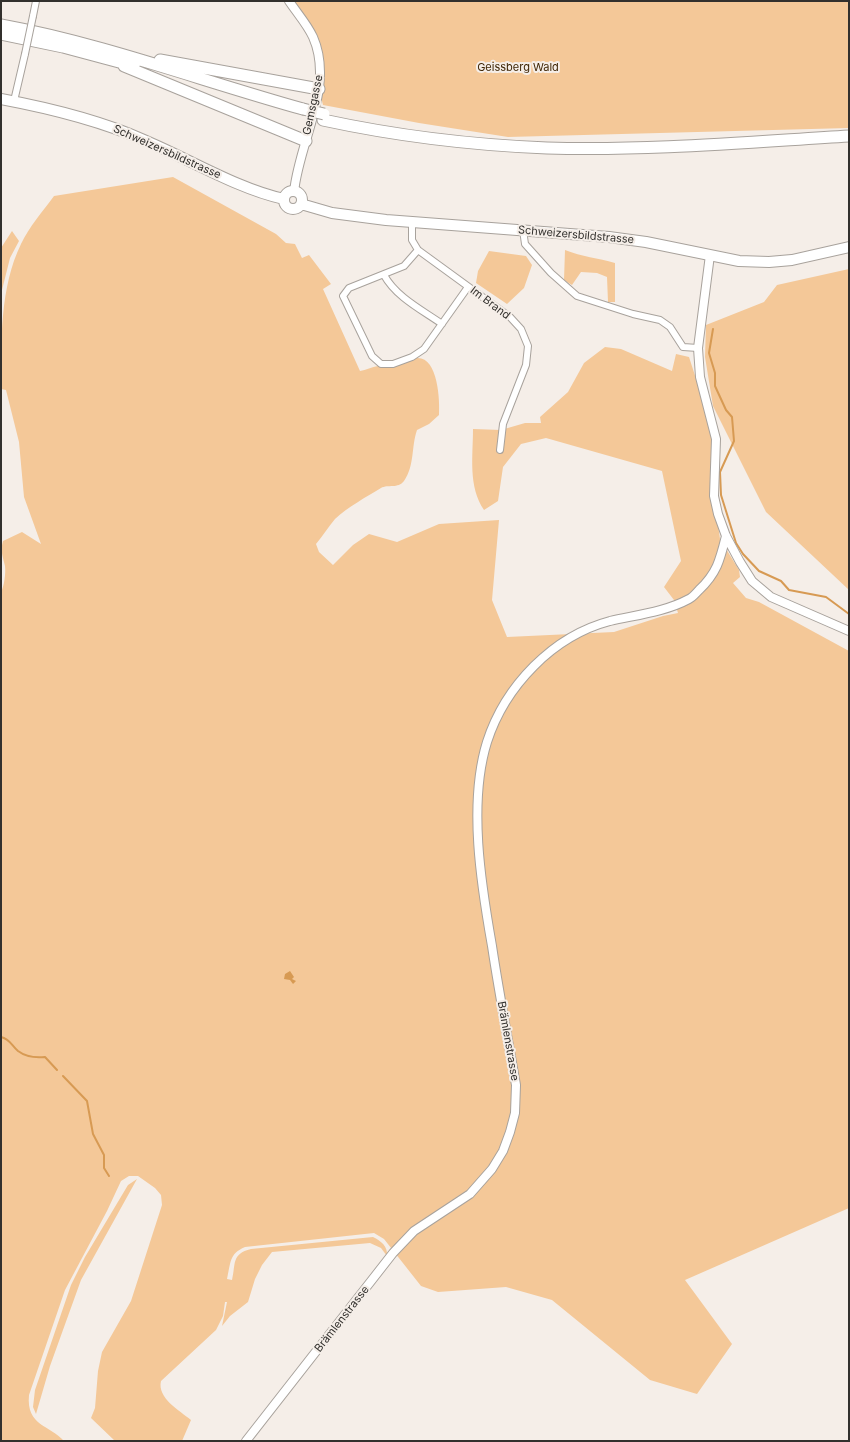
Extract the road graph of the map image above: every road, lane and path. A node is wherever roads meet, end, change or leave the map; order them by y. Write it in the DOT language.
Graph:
graph roads {
  1 [pos="36,1"];
  2 [pos="289,1"];
  3 [pos="1,25"];
  4 [pos="1,34"];
  5 [pos="108,55"];
  6 [pos="319,89"];
  7 [pos="1,99"];
  8 [pos="14,102"];
  9 [pos="849,136"];
  10 [pos="306,141"];
  11 [pos="294,192"];
  12 [pos="284,199"];
  13 [pos="301,204"];
  14 [pos="412,222"];
  15 [pos="523,230"];
  16 [pos="849,247"];
  17 [pos="418,250"];
  18 [pos="710,255"];
  19 [pos="384,275"];
  20 [pos="468,287"];
  21 [pos="442,324"];
  22 [pos="698,348"];
  23 [pos="500,450"];
  24 [pos="726,536"];
  25 [pos="849,631"];
  26 [pos="246,1441"];
  1 -- 8 [label="street, bridge"];
  2 -- 6 [label="street, Gemsgasse"];
  3 -- 5 [label="highway"];
  4 -- 5 [label="highway"];
  5 -- 6 [label="highway"];
  5 -- 9 [label="highway"];
  5 -- 10 [label="highway"];
  6 -- 10 [label="street, Gemsgasse"];
  7 -- 8 [label="main road, Schweizersbildstrasse"];
  8 -- 12 [label="main road, Schweizersbildstrasse"];
  10 -- 11 [label="street, Gemsgasse"];
  11 -- 12 [label="main road"];
  11 -- 13 [label="main road"];
  12 -- 13 [label="main road"];
  13 -- 14 [label="main road, Schweizersbildstrasse"];
  14 -- 15 [label="main road, Schweizersbildstrasse"];
  14 -- 17 [label="street"];
  15 -- 18 [label="main road, Schweizersbildstrasse"];
  15 -- 22 [label="street"];
  16 -- 18 [label="main road, Schweizersbildstrasse"];
  17 -- 19 [label="street"];
  17 -- 20 [label="street, Im Brand"];
  18 -- 22 [label="street"];
  19 -- 21 [label="street"];
  19 -- 21 [label="street"];
  20 -- 21 [label="street"];
  20 -- 23 [label="street, Im Brand"];
  22 -- 24 [label="street"];
  24 -- 25 [label="street"];
  24 -- 26 [label="street, Brämlenstrasse"];
}
